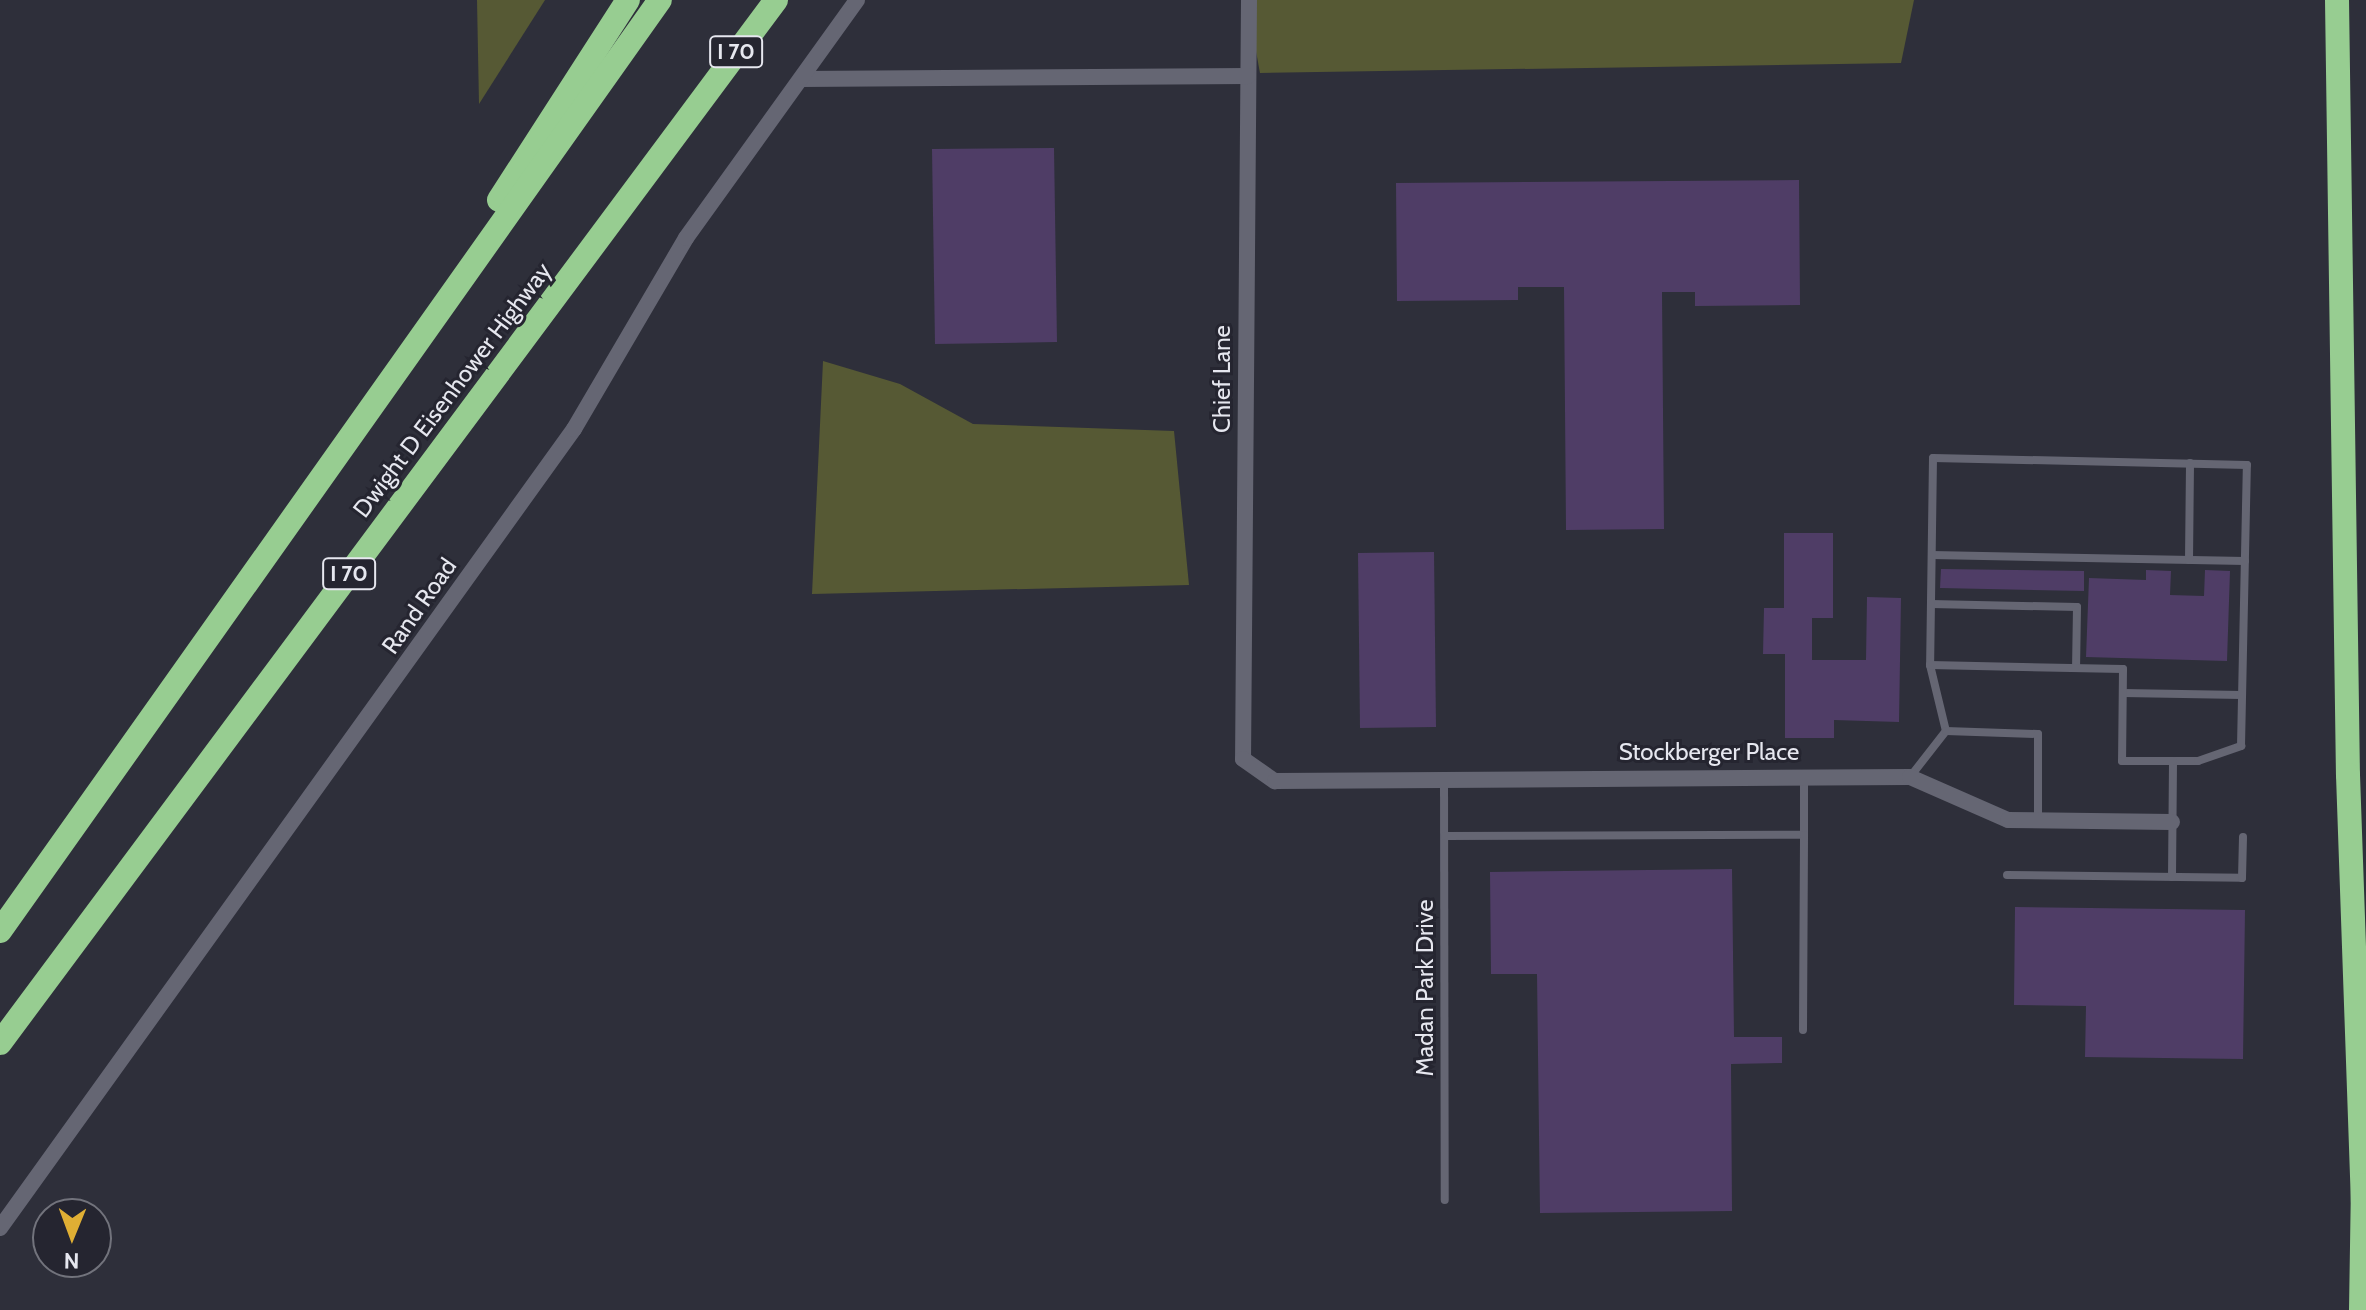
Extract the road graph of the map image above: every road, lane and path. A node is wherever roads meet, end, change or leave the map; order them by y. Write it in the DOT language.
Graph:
graph roads {
  1 [pos="628,0"];
  2 [pos="660,0"];
  3 [pos="776,0"];
  4 [pos="857,0"];
  5 [pos="1249,0"];
  6 [pos="2337,0"];
  7 [pos="1248,76"];
  8 [pos="801,79"];
  9 [pos="379,394"];
  10 [pos="2190,463"];
  11 [pos="1932,555"];
  12 [pos="2189,560"];
  13 [pos="2245,561"];
  14 [pos="1931,604"];
  15 [pos="1930,665"];
  16 [pos="2076,668"];
  17 [pos="2123,693"];
  18 [pos="2242,695"];
  19 [pos="1946,731"];
  20 [pos="1243,759"];
  21 [pos="2173,761"];
  22 [pos="1804,776"];
  23 [pos="1444,777"];
  24 [pos="1910,777"];
  25 [pos="2038,821"];
  26 [pos="2172,822"];
  27 [pos="1804,835"];
  28 [pos="1445,836"];
  29 [pos="2243,837"];
  30 [pos="2007,875"];
  31 [pos="2172,877"];
  32 [pos="0,931"];
  33 [pos="1803,1030"];
  34 [pos="0,1043"];
  35 [pos="2366,1107"];
  36 [pos="1445,1200"];
  37 [pos="2363,1202"];
  38 [pos="0,1228"];
  39 [pos="2361,1310"];
  1 -- 9 [label="highway"];
  2 -- 9 [label="highway"];
  3 -- 34 [label="highway, Dwight D Eisenhower Highway / I 70"];
  4 -- 8 [label="street, Rand Road"];
  5 -- 7 [label="street, Chief Lane"];
  6 -- 37 [label="highway"];
  7 -- 8 [label="street"];
  7 -- 20 [label="street, Chief Lane"];
  8 -- 38 [label="street, Rand Road"];
  9 -- 32 [label="highway"];
  10 -- 11 [label="lane"];
  10 -- 12 [label="lane"];
  10 -- 13 [label="lane"];
  11 -- 12 [label="lane"];
  11 -- 14 [label="lane"];
  12 -- 13 [label="lane"];
  13 -- 18 [label="lane"];
  14 -- 15 [label="lane"];
  14 -- 16 [label="lane"];
  15 -- 16 [label="lane"];
  15 -- 19 [label="lane"];
  16 -- 17 [label="lane"];
  17 -- 18 [label="lane"];
  17 -- 21 [label="lane"];
  18 -- 21 [label="lane"];
  19 -- 24 [label="lane"];
  19 -- 25 [label="lane"];
  20 -- 23 [label="street, Stockberger Place"];
  21 -- 26 [label="lane"];
  22 -- 23 [label="street, Stockberger Place"];
  22 -- 24 [label="street, Stockberger Place"];
  22 -- 27 [label="lane"];
  23 -- 28 [label="lane, Madan Park Drive"];
  24 -- 25 [label="street, Stockberger Place"];
  25 -- 26 [label="street, Stockberger Place"];
  26 -- 31 [label="lane"];
  27 -- 28 [label="lane"];
  27 -- 33 [label="lane"];
  28 -- 36 [label="lane, Madan Park Drive"];
  29 -- 31 [label="lane"];
  30 -- 31 [label="lane"];
  35 -- 37 [label="highway"];
  37 -- 39 [label="highway"];
}
